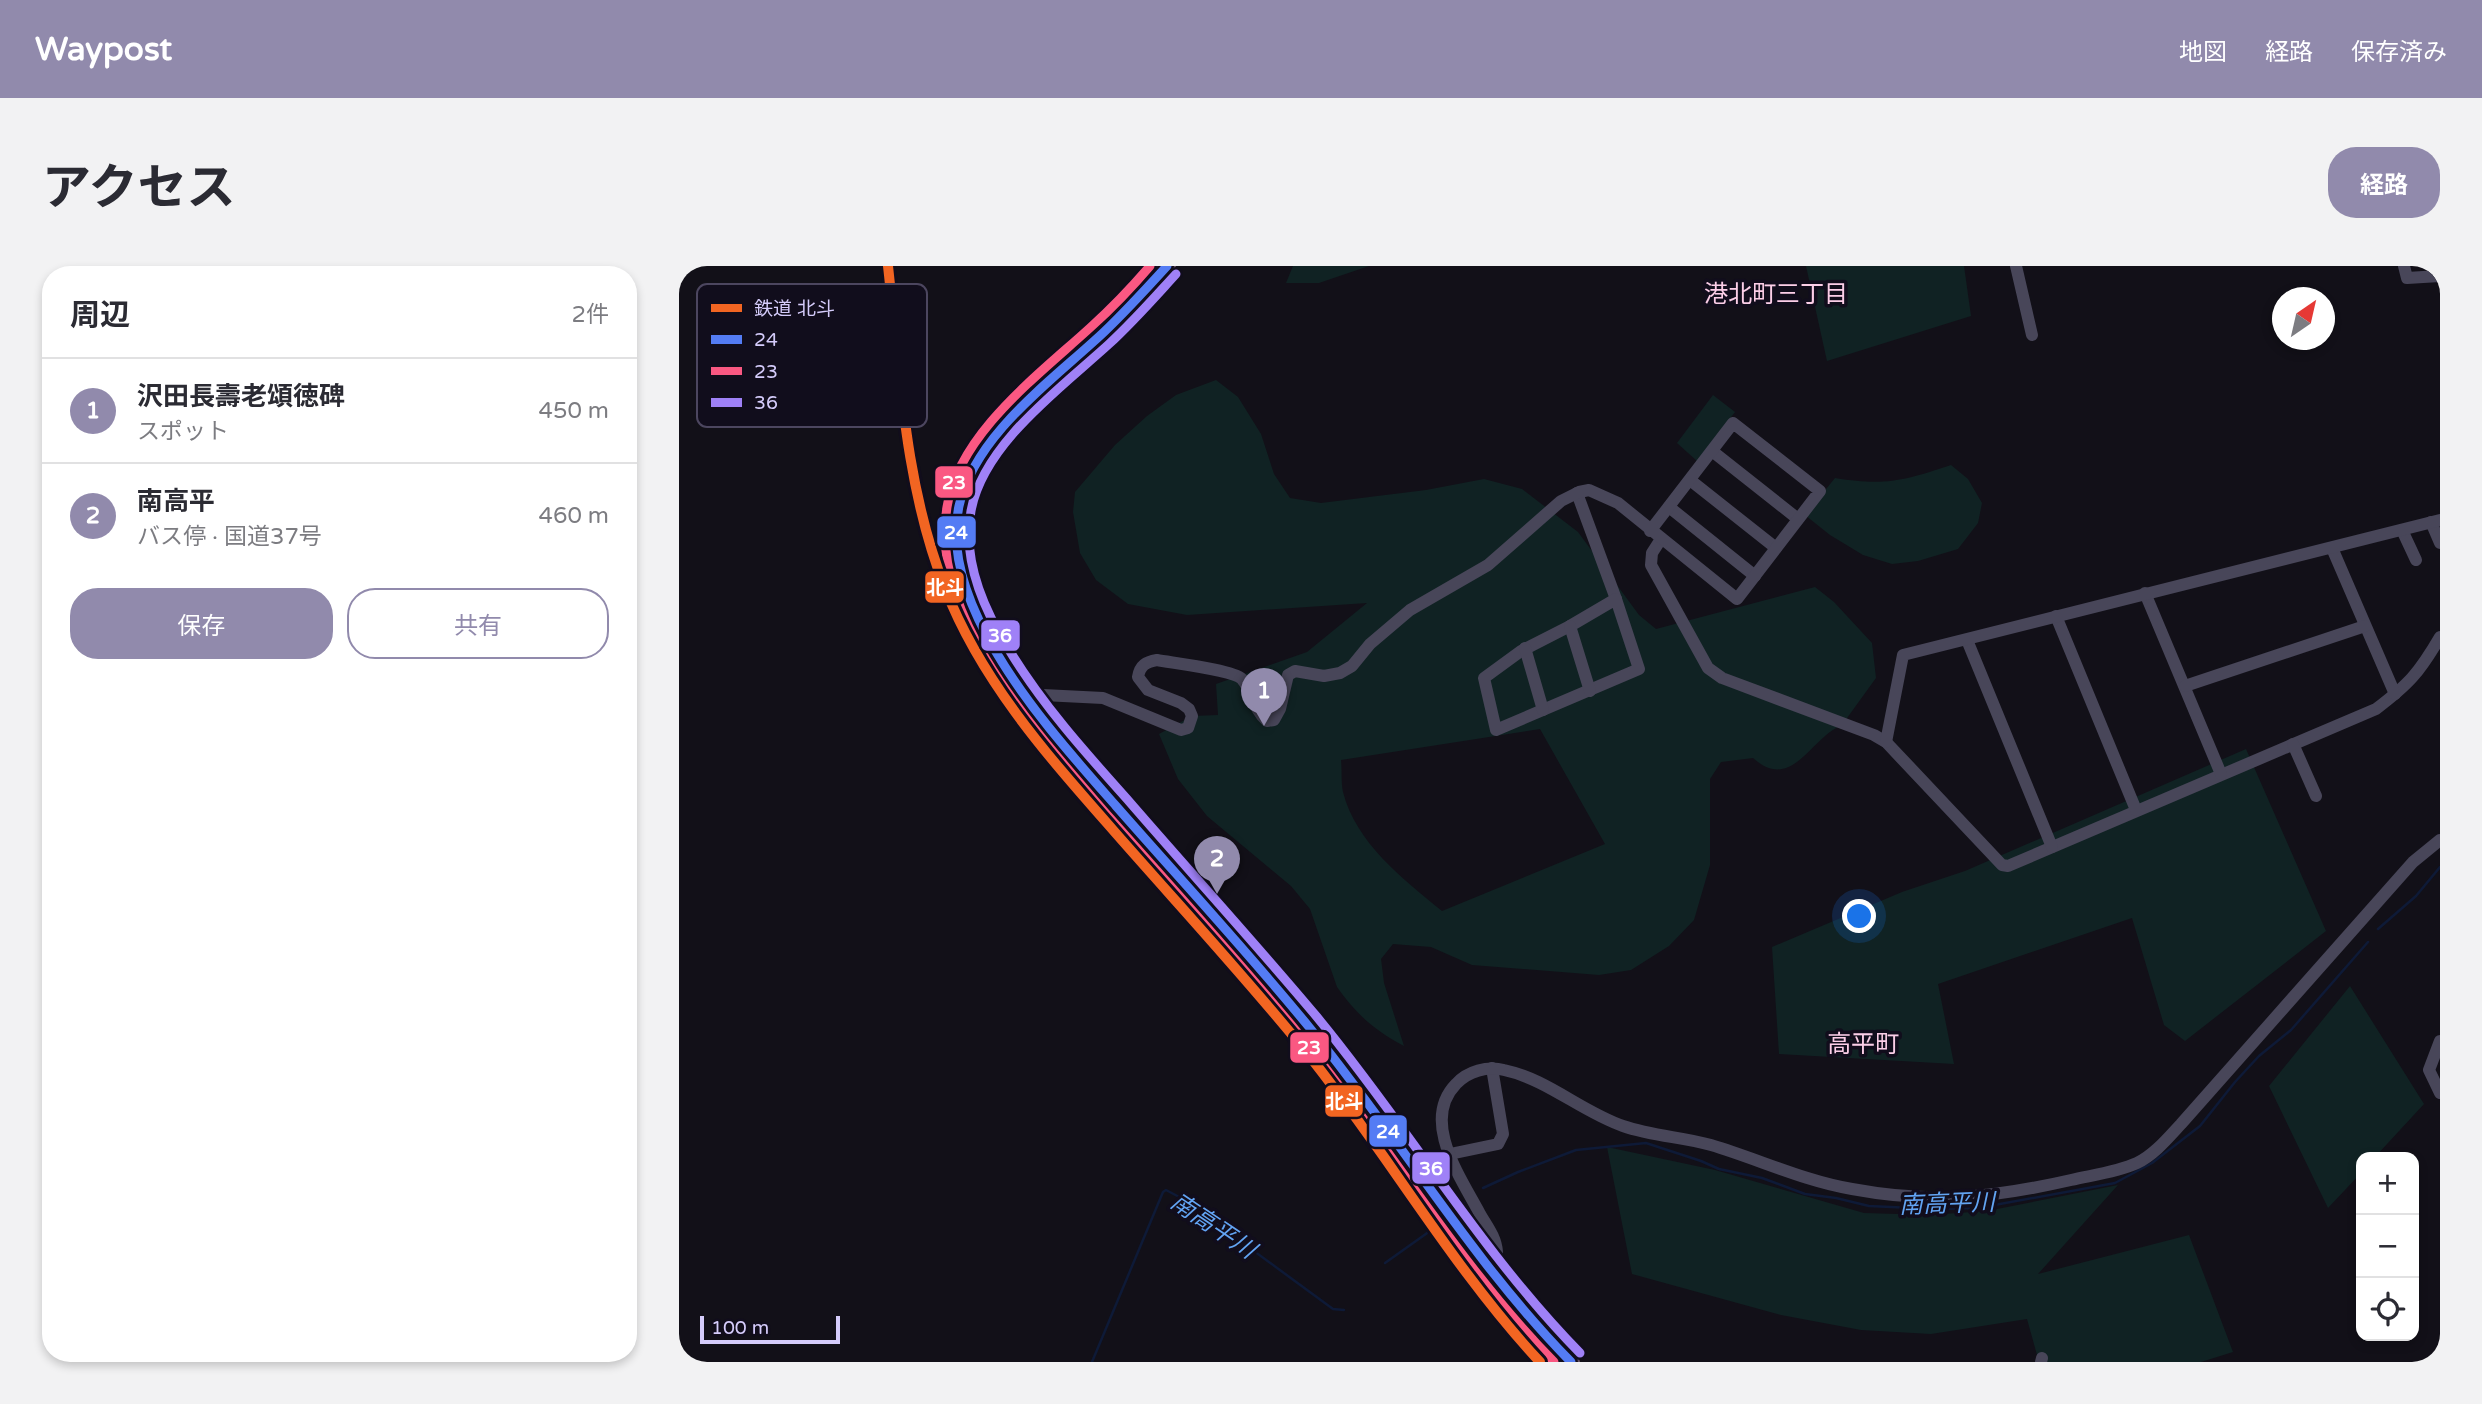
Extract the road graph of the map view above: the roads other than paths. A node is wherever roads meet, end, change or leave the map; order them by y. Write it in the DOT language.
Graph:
graph roads {
  1 [pos="2016,266"];
  2 [pos="2404,266"];
  3 [pos="1162,270"];
  4 [pos="2440,276"];
  5 [pos="2032,335"];
  6 [pos="1712,451"];
  7 [pos="1690,480"];
  8 [pos="1577,493"];
  9 [pos="1669,507"];
  10 [pos="1798,519"];
  11 [pos="2435,521"];
  12 [pos="2402,530"];
  13 [pos="1656,535"];
  14 [pos="2440,542"];
  15 [pos="1776,548"];
  16 [pos="2332,548"];
  17 [pos="2416,561"];
  18 [pos="1755,576"];
  19 [pos="2145,593"];
  20 [pos="1616,599"];
  21 [pos="2056,616"];
  22 [pos="1570,626"];
  23 [pos="2365,626"];
  24 [pos="2440,637"];
  25 [pos="1966,640"];
  26 [pos="1525,648"];
  27 [pos="2185,686"];
  28 [pos="1590,691"];
  29 [pos="1023,694"];
  30 [pos="2395,694"];
  31 [pos="1543,710"];
  32 [pos="1886,741"];
  33 [pos="2293,744"];
  34 [pos="2221,775"];
  35 [pos="2316,796"];
  36 [pos="2136,810"];
  37 [pos="2440,839"];
  38 [pos="2052,846"];
  39 [pos="2440,1041"];
  40 [pos="1492,1068"];
  41 [pos="2440,1093"];
  42 [pos="1450,1154"];
  43 [pos="1489,1271"];
  44 [pos="1571,1362"];
  1 -- 5 [label="street"];
  2 -- 4 [label="street"];
  3 -- 29 [label="highway"];
  6 -- 7 [label="street"];
  6 -- 10 [label="street"];
  6 -- 10 [label="street"];
  7 -- 9 [label="street"];
  7 -- 15 [label="street"];
  8 -- 13 [label="street"];
  8 -- 20 [label="street"];
  8 -- 29 [label="street"];
  9 -- 13 [label="street"];
  9 -- 18 [label="street"];
  10 -- 15 [label="street"];
  11 -- 12 [label="street"];
  11 -- 14 [label="street"];
  12 -- 16 [label="street"];
  12 -- 17 [label="street"];
  13 -- 18 [label="street"];
  13 -- 32 [label="street"];
  15 -- 18 [label="street"];
  16 -- 19 [label="street"];
  16 -- 23 [label="street"];
  19 -- 21 [label="street"];
  19 -- 27 [label="street"];
  20 -- 22 [label="street"];
  20 -- 28 [label="street"];
  21 -- 25 [label="street"];
  21 -- 36 [label="street"];
  22 -- 26 [label="street"];
  22 -- 28 [label="street"];
  23 -- 27 [label="street"];
  23 -- 30 [label="street"];
  24 -- 30 [label="street"];
  25 -- 32 [label="street"];
  25 -- 38 [label="street"];
  26 -- 31 [label="street"];
  26 -- 31 [label="street"];
  27 -- 34 [label="street"];
  28 -- 31 [label="street"];
  29 -- 43 [label="highway"];
  30 -- 33 [label="street"];
  32 -- 38 [label="street"];
  33 -- 34 [label="street"];
  33 -- 35 [label="street"];
  34 -- 36 [label="street"];
  36 -- 38 [label="street"];
  37 -- 40 [label="street"];
  39 -- 41 [label="street"];
  40 -- 42 [label="street"];
  40 -- 42 [label="street"];
  42 -- 43 [label="street"];
  43 -- 44 [label="highway"];
}
